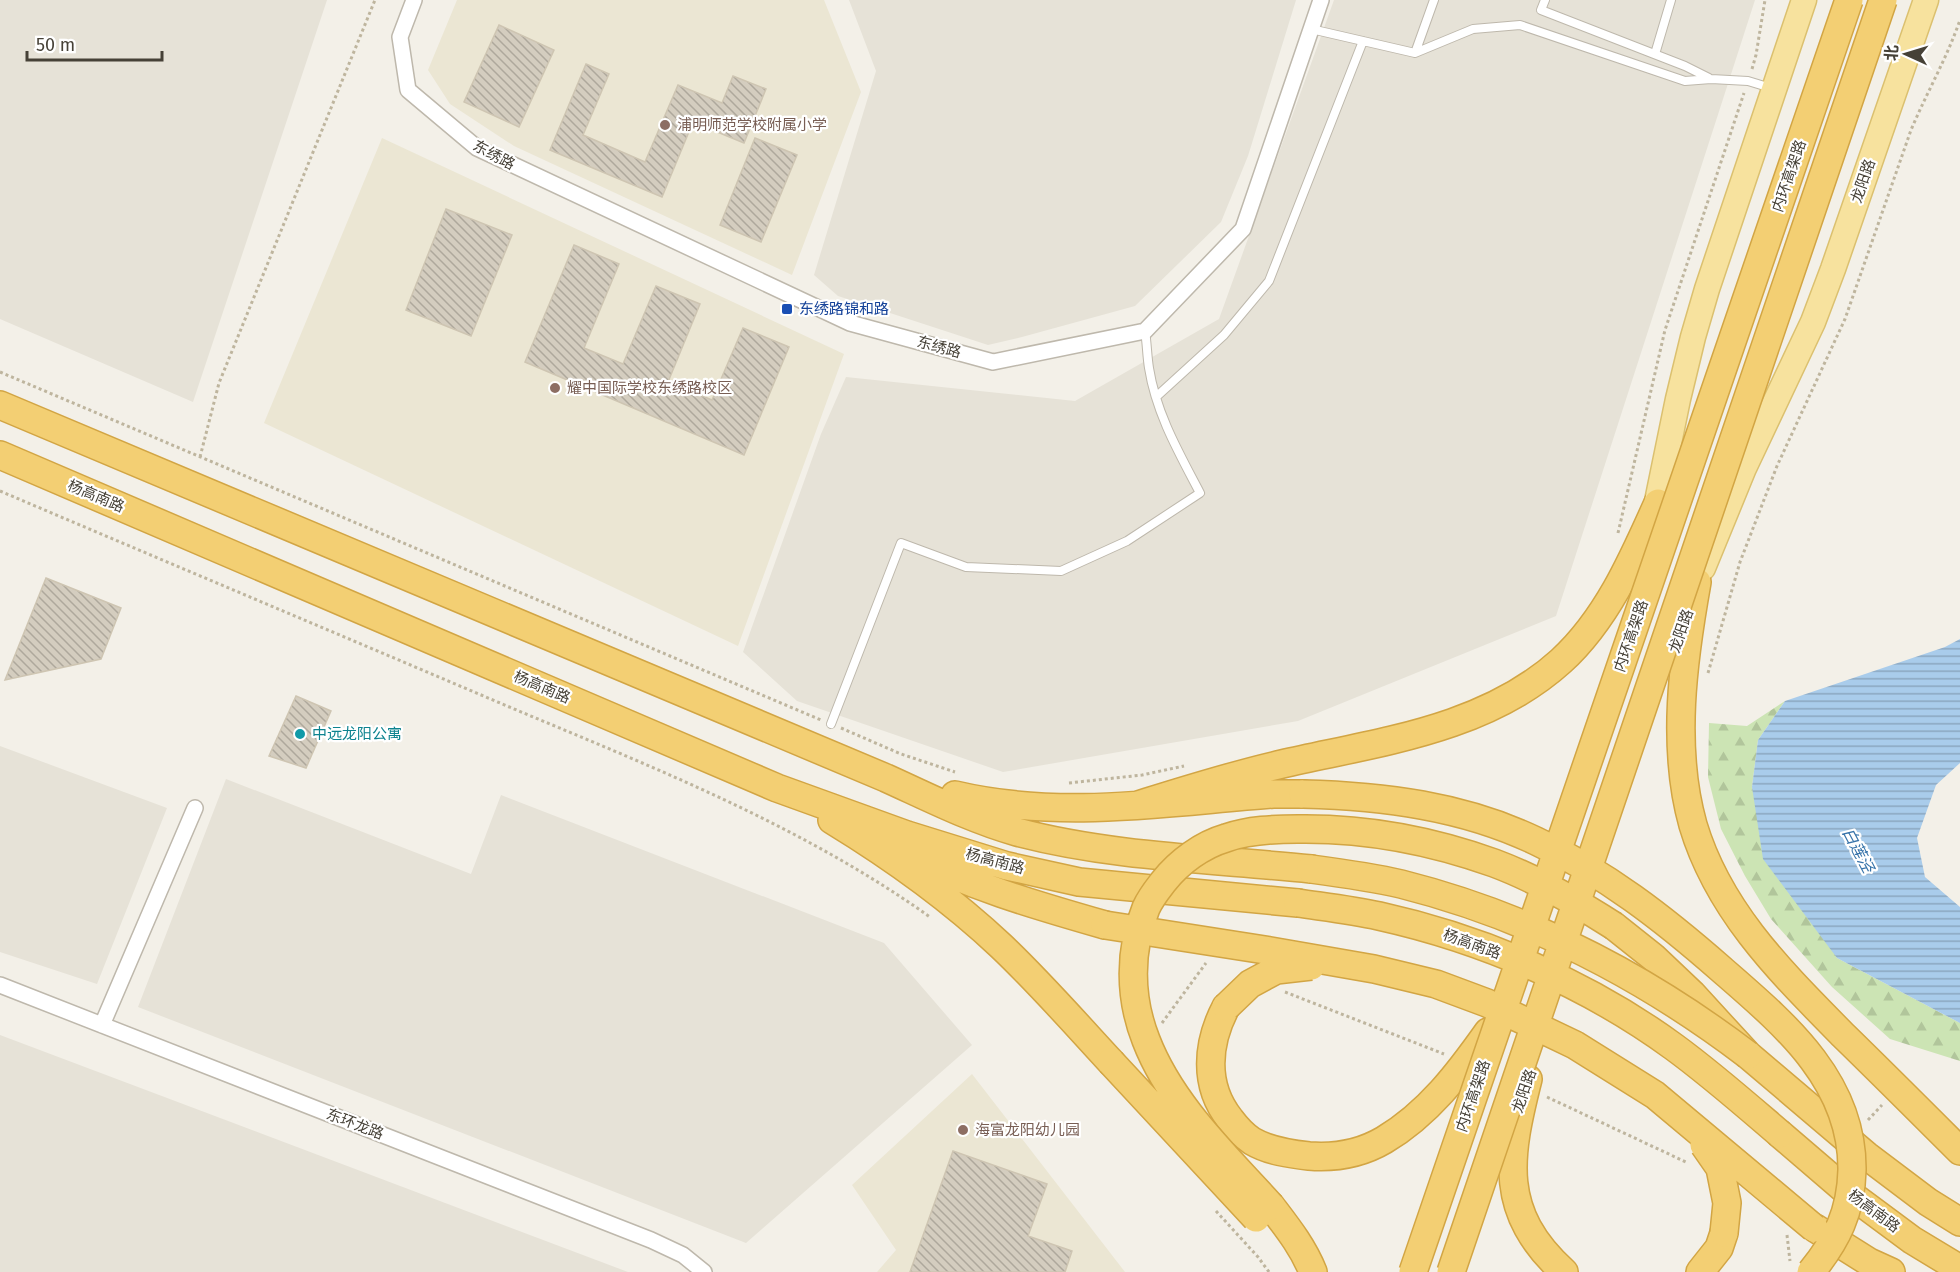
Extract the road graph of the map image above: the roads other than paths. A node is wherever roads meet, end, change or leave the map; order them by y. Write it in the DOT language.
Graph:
graph roads {
  1 [pos="414,0"];
  2 [pos="1321,0"];
  3 [pos="1434,0"];
  4 [pos="1545,0"];
  5 [pos="1671,0"];
  6 [pos="1804,0"];
  7 [pos="1849,0"];
  8 [pos="1883,0"];
  9 [pos="1926,0"];
  10 [pos="1311,29"];
  11 [pos="1363,41"];
  12 [pos="1415,53"];
  13 [pos="1655,54"];
  14 [pos="1711,79"];
  15 [pos="1775,90"];
  16 [pos="1146,330"];
  17 [pos="1156,397"];
  18 [pos="0,405"];
  19 [pos="0,455"];
  20 [pos="1658,503"];
  21 [pos="1697,582"];
  22 [pos="831,724"];
  23 [pos="886,778"];
  24 [pos="777,788"];
  25 [pos="1138,805"];
  26 [pos="195,808"];
  27 [pos="1374,969"];
  28 [pos="0,985"];
  29 [pos="102,1025"];
  30 [pos="1488,1032"];
  31 [pos="1748,1055"];
  32 [pos="1533,1086"];
  33 [pos="1655,1095"];
  34 [pos="1960,1151"];
  35 [pos="1263,1212"];
  36 [pos="1960,1222"];
  37 [pos="1801,1267"];
  38 [pos="1960,1269"];
  39 [pos="704,1272"];
  40 [pos="1300,1272"];
  41 [pos="1313,1272"];
  42 [pos="1405,1272"];
  43 [pos="1413,1272"];
  44 [pos="1452,1272"];
  45 [pos="1463,1272"];
  46 [pos="1564,1272"];
  47 [pos="1700,1272"];
  48 [pos="1891,1272"];
  1 -- 16 [label="street, 东绣路"];
  2 -- 10 [label="street"];
  3 -- 12 [label="lane"];
  4 -- 13 [label="lane"];
  5 -- 13 [label="lane"];
  6 -- 15 [label="main road"];
  7 -- 43 [label="highway, 内环高架路, bridge"];
  8 -- 44 [label="highway, bridge"];
  9 -- 21 [label="main road, 龙阳路"];
  10 -- 11 [label="lane"];
  10 -- 16 [label="street"];
  11 -- 12 [label="lane"];
  11 -- 17 [label="lane"];
  12 -- 14 [label="lane"];
  13 -- 14 [label="lane"];
  14 -- 15 [label="lane"];
  15 -- 20 [label="main road"];
  16 -- 17 [label="lane"];
  17 -- 22 [label="lane"];
  18 -- 23 [label="highway"];
  19 -- 24 [label="highway, 杨高南路"];
  20 -- 25 [label="highway"];
  20 -- 30 [label="main road"];
  21 -- 32 [label="main road, 龙阳路"];
  21 -- 34 [label="highway"];
  23 -- 25 [label="highway"];
  23 -- 31 [label="highway, bridge"];
  24 -- 27 [label="highway, bridge"];
  24 -- 35 [label="highway, bridge"];
  24 -- 38 [label="highway, 杨高南路, bridge"];
  25 -- 37 [label="highway, bridge"];
  26 -- 29 [label="street"];
  27 -- 30 [label="highway, bridge"];
  27 -- 33 [label="highway, bridge"];
  28 -- 29 [label="street, 东环龙路"];
  29 -- 39 [label="street, 东环龙路"];
  30 -- 42 [label="main road"];
  31 -- 35 [label="highway, bridge"];
  31 -- 36 [label="highway"];
  32 -- 45 [label="main road, 龙阳路"];
  32 -- 46 [label="highway"];
  33 -- 47 [label="highway, bridge"];
  33 -- 48 [label="highway, bridge"];
  35 -- 40 [label="highway"];
  35 -- 41 [label="highway"];
}
